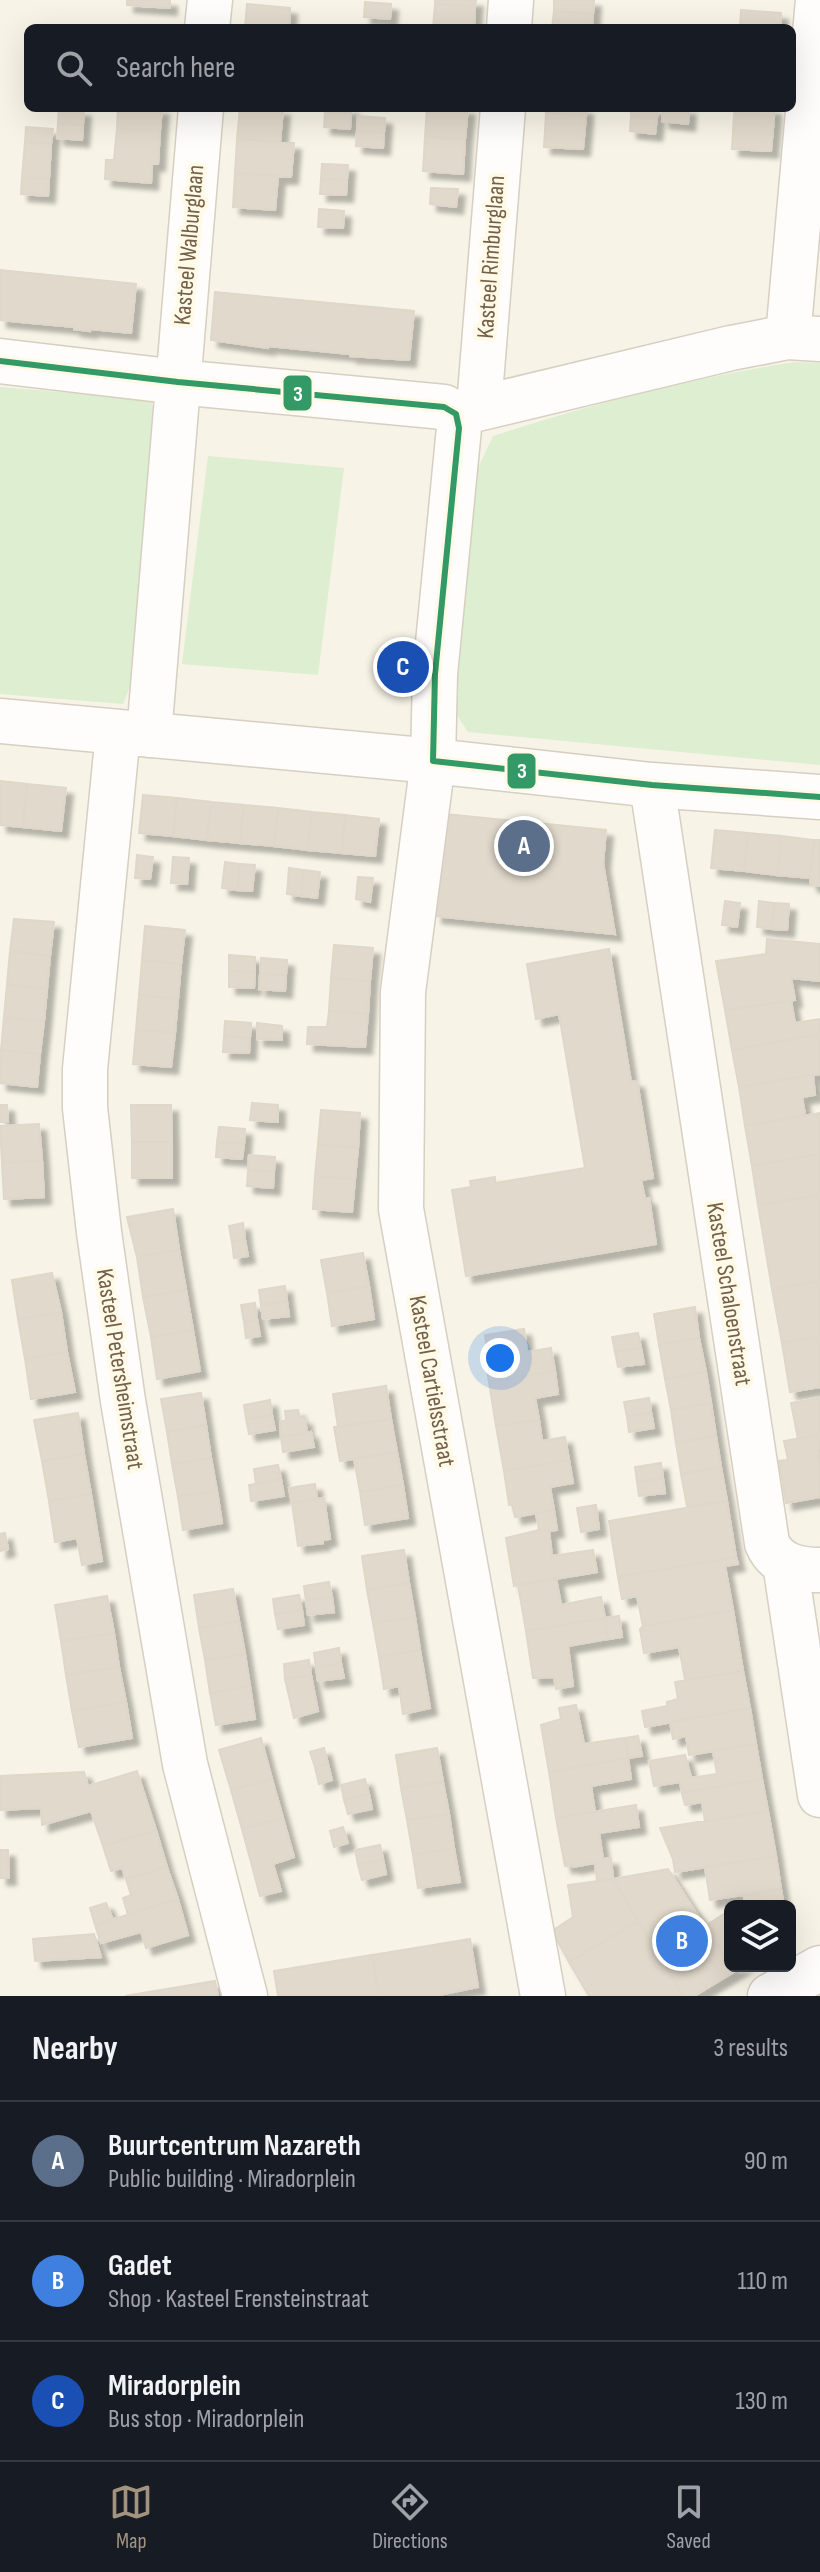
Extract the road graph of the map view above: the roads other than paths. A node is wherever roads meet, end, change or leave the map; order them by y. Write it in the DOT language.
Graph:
graph roads {
  1 [pos="210,0"];
  2 [pos="511,0"];
  3 [pos="818,0"];
  4 [pos="207,24"];
  5 [pos="509,24"];
  6 [pos="201,112"];
  7 [pos="503,112"];
  8 [pos="804,338"];
  9 [pos="0,361"];
  10 [pos="178,382"];
  11 [pos="467,411"];
  12 [pos="0,721"];
  13 [pos="133,734"];
  14 [pos="433,761"];
  15 [pos="652,785"];
  16 [pos="820,797"];
  17 [pos="802,1566"];
  18 [pos="820,1795"];
  19 [pos="820,1968"];
  20 [pos="245,1996"];
  21 [pos="543,1996"];
  22 [pos="770,1996"];
  1 -- 4 [label="street"];
  2 -- 5 [label="street"];
  3 -- 8 [label="street"];
  6 -- 10 [label="street, Kasteel Walburglaan"];
  7 -- 11 [label="street, Kasteel Rimburglaan"];
  8 -- 11 [label="street"];
  9 -- 10 [label="street"];
  10 -- 11 [label="street"];
  10 -- 13 [label="street, Kasteel Walburglaan"];
  11 -- 14 [label="street, Kasteel Rimburglaan"];
  12 -- 13 [label="street"];
  13 -- 14 [label="street"];
  13 -- 20 [label="street, Kasteel Petersheimstraat"];
  14 -- 15 [label="street"];
  14 -- 21 [label="street, Kasteel Cartielsstraat"];
  15 -- 16 [label="street"];
  15 -- 17 [label="street, Kasteel Schaloenstraat"];
  17 -- 18 [label="street, Kasteel Schaloenstraat"];
  19 -- 22 [label="street"];
}
